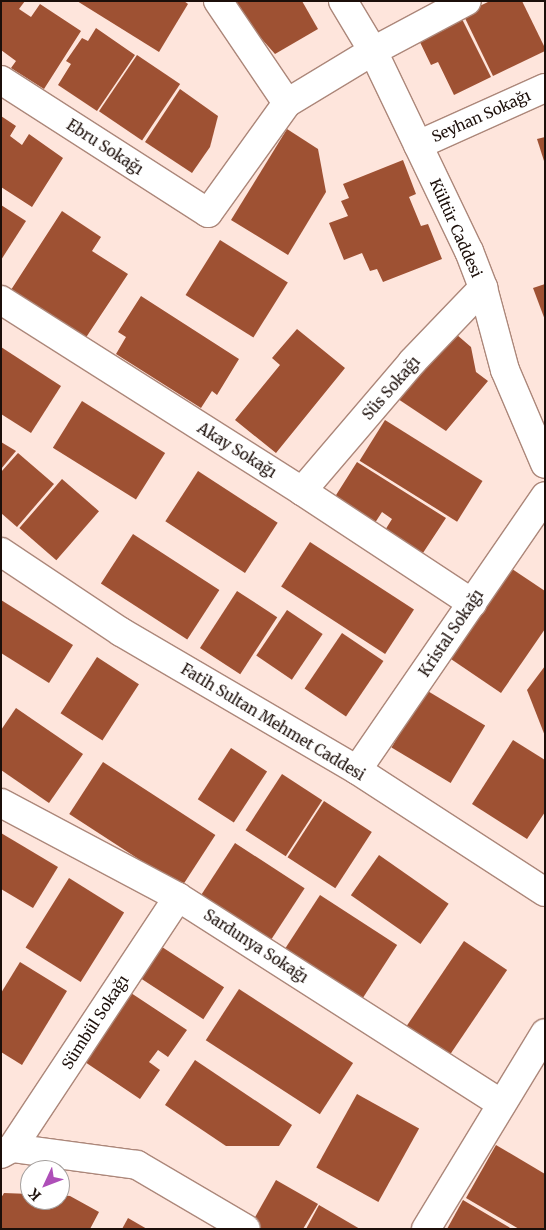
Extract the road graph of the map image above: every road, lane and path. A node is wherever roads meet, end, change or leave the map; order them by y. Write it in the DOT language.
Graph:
graph roads {
  1 [pos="218,1"];
  2 [pos="343,1"];
  3 [pos="467,1"];
  4 [pos="373,51"];
  5 [pos="1,80"];
  6 [pos="545,88"];
  7 [pos="287,103"];
  8 [pos="418,145"];
  9 [pos="483,288"];
  10 [pos="1,300"];
  11 [pos="545,464"];
  12 [pos="302,491"];
  13 [pos="545,496"];
  14 [pos="1,552"];
  15 [pos="472,603"];
  16 [pos="357,770"];
  17 [pos="1,803"];
  18 [pos="545,892"];
  19 [pos="178,897"];
  20 [pos="545,1033"];
  21 [pos="502,1104"];
  22 [pos="7,1151"];
  23 [pos="246,1229"];
  24 [pos="426,1229"];
  1 -- 7 [label="street"];
  2 -- 4 [label="street, Kültür Caddesi"];
  3 -- 4 [label="street"];
  4 -- 7 [label="street"];
  4 -- 8 [label="street, Kültür Caddesi"];
  5 -- 7 [label="street, Ebru Sokağı"];
  6 -- 8 [label="street, Seyhan Sokağı"];
  8 -- 9 [label="street, Kültür Caddesi"];
  9 -- 11 [label="street, Kültür Caddesi"];
  9 -- 12 [label="street, Süs Sokağı"];
  10 -- 12 [label="street, Akay Sokağı"];
  12 -- 15 [label="street, Akay Sokağı"];
  13 -- 15 [label="street, Kristal Sokağı"];
  14 -- 16 [label="street, Fatih Sultan Mehmet Caddesi"];
  15 -- 16 [label="street, Kristal Sokağı"];
  16 -- 18 [label="street, Fatih Sultan Mehmet Caddesi"];
  17 -- 19 [label="street, Sardunya Sokağı"];
  19 -- 21 [label="street, Sardunya Sokağı"];
  19 -- 22 [label="street, Sümbül Sokağı"];
  20 -- 21 [label="street"];
  21 -- 24 [label="street"];
  22 -- 23 [label="street"];
}
